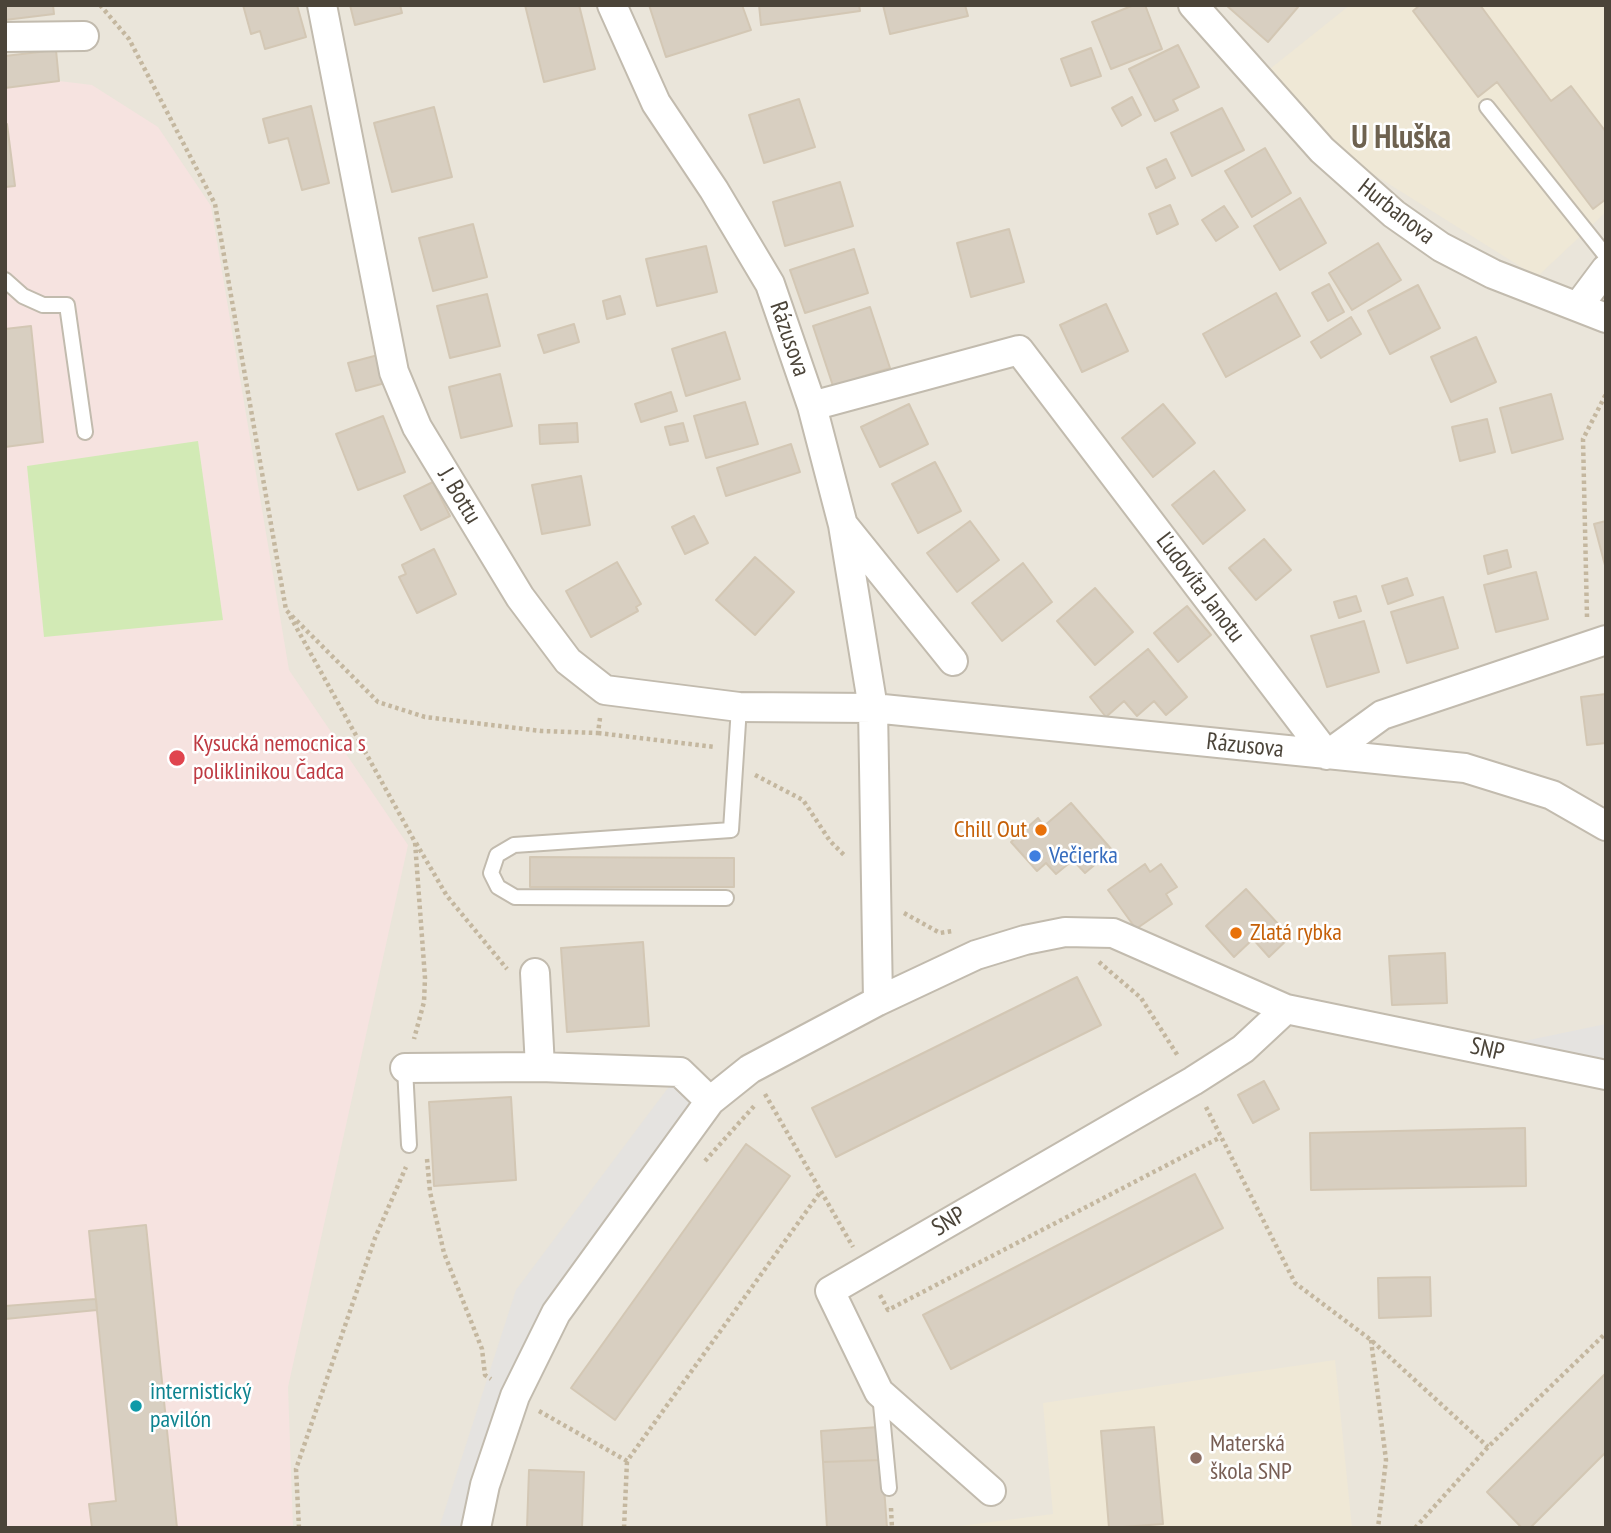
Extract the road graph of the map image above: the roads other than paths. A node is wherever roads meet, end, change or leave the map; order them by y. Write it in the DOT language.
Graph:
graph roads {
  1 [pos="322,5"];
  2 [pos="612,5"];
  3 [pos="1193,5"];
  4 [pos="84,36"];
  5 [pos="5,37"];
  6 [pos="1487,107"];
  7 [pos="1606,256"];
  8 [pos="1606,268"];
  9 [pos="5,280"];
  10 [pos="1579,305"];
  11 [pos="1606,318"];
  12 [pos="812,407"];
  13 [pos="85,432"];
  14 [pos="843,525"];
  15 [pos="1598,643"];
  16 [pos="953,660"];
  17 [pos="739,707"];
  18 [pos="873,708"];
  19 [pos="1327,755"];
  20 [pos="1606,826"];
  21 [pos="726,898"];
  22 [pos="535,973"];
  23 [pos="878,1001"];
  24 [pos="1286,1009"];
  25 [pos="540,1067"];
  26 [pos="405,1068"];
  27 [pos="1606,1075"];
  28 [pos="710,1101"];
  29 [pos="409,1145"];
  30 [pos="880,1392"];
  31 [pos="890,1488"];
  32 [pos="990,1491"];
  33 [pos="476,1528"];
  1 -- 17 [label="street, J. Bottu"];
  2 -- 12 [label="street, Rázusova"];
  3 -- 10 [label="street, Hurbanova"];
  4 -- 5 [label="street"];
  6 -- 7 [label="lane"];
  8 -- 10 [label="street"];
  9 -- 13 [label="lane"];
  10 -- 11 [label="street, Hurbanova"];
  12 -- 14 [label="street, Rázusova"];
  12 -- 19 [label="street, Ľudovíta Janotu"];
  14 -- 16 [label="street"];
  14 -- 18 [label="street, Rázusova"];
  15 -- 19 [label="street"];
  17 -- 18 [label="street"];
  17 -- 21 [label="lane"];
  18 -- 19 [label="street, Rázusova"];
  18 -- 23 [label="street, Rázusova"];
  19 -- 20 [label="street, Rázusova"];
  22 -- 25 [label="street"];
  23 -- 24 [label="street, SNP"];
  23 -- 28 [label="street, SNP"];
  24 -- 27 [label="street, SNP"];
  24 -- 30 [label="street, SNP"];
  25 -- 26 [label="street"];
  25 -- 28 [label="street"];
  26 -- 29 [label="lane"];
  28 -- 33 [label="street, SNP"];
  30 -- 31 [label="lane"];
  30 -- 32 [label="street, SNP"];
}
